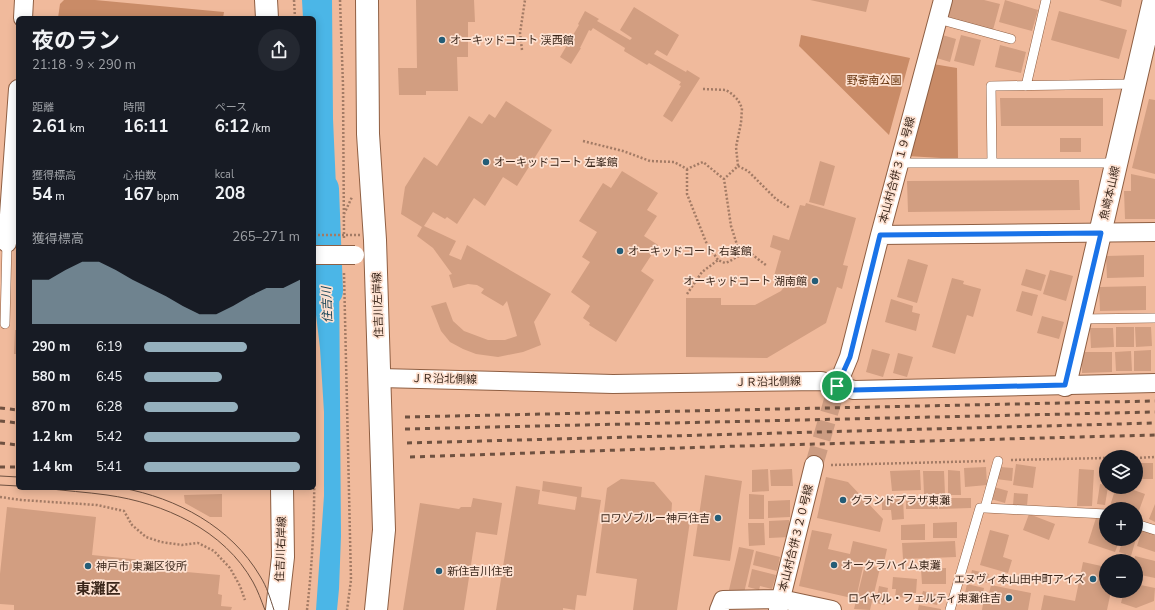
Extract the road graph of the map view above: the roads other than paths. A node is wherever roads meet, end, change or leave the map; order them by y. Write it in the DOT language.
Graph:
graph roads {
  1 [pos="24,0"];
  2 [pos="266,0"];
  3 [pos="367,0"];
  4 [pos="943,0"];
  5 [pos="1046,0"];
  6 [pos="1154,0"];
  7 [pos="23,16"];
  8 [pos="267,16"];
  9 [pos="938,19"];
  10 [pos="1011,38"];
  11 [pos="1135,84"];
  12 [pos="1026,86"];
  13 [pos="16,119"];
  14 [pos="899,162"];
  15 [pos="992,163"];
  16 [pos="1117,163"];
  17 [pos="1155,232"];
  18 [pos="1101,233"];
  19 [pos="880,235"];
  20 [pos="8,243"];
  21 [pos="358,251"];
  22 [pos="316,255"];
  23 [pos="1155,318"];
  24 [pos="1080,319"];
  25 [pos="5,324"];
  26 [pos="380,378"];
  27 [pos="1155,383"];
  28 [pos="1065,385"];
  29 [pos="837,386"];
  30 [pos="998,461"];
  31 [pos="814,465"];
  32 [pos="282,490"];
  33 [pos="985,508"];
  34 [pos="1099,514"];
  35 [pos="1143,526"];
  36 [pos="1155,530"];
  37 [pos="779,605"];
  38 [pos="277,610"];
  39 [pos="376,610"];
  40 [pos="720,610"];
  41 [pos="832,610"];
  42 [pos="950,610"];
  1 -- 7 [label="street"];
  2 -- 8 [label="street"];
  3 -- 21 [label="street, 住吉川左岸線"];
  4 -- 9 [label="street, 本山村合併３１９号線"];
  5 -- 12 [label="lane"];
  6 -- 11 [label="street, 魚崎本山線"];
  9 -- 10 [label="lane"];
  9 -- 14 [label="street, 本山村合併３１９号線"];
  11 -- 12 [label="lane"];
  11 -- 16 [label="street, 魚崎本山線"];
  12 -- 15 [label="lane"];
  13 -- 20 [label="street"];
  14 -- 15 [label="lane"];
  14 -- 19 [label="street, 本山村合併３１９号線"];
  15 -- 16 [label="lane"];
  16 -- 18 [label="street, 魚崎本山線"];
  17 -- 18 [label="street"];
  18 -- 19 [label="street"];
  18 -- 24 [label="street, 魚崎本山線"];
  19 -- 29 [label="street, 本山村合併３１９号線"];
  20 -- 25 [label="lane"];
  21 -- 22 [label="street, bridge"];
  21 -- 26 [label="street, 住吉川左岸線"];
  23 -- 24 [label="lane"];
  24 -- 28 [label="street, 魚崎本山線"];
  26 -- 29 [label="street, ＪＲ沿北側線"];
  26 -- 39 [label="street, 住吉川左岸線"];
  27 -- 28 [label="street, ＪＲ沿北側線"];
  28 -- 29 [label="street, ＪＲ沿北側線"];
  30 -- 33 [label="lane"];
  31 -- 37 [label="street, 本山村合併３２０号線"];
  32 -- 38 [label="street, 住吉川右岸線"];
  33 -- 34 [label="lane"];
  33 -- 42 [label="lane"];
  35 -- 36 [label="lane"];
  37 -- 40 [label="street"];
  37 -- 41 [label="street"];
}
